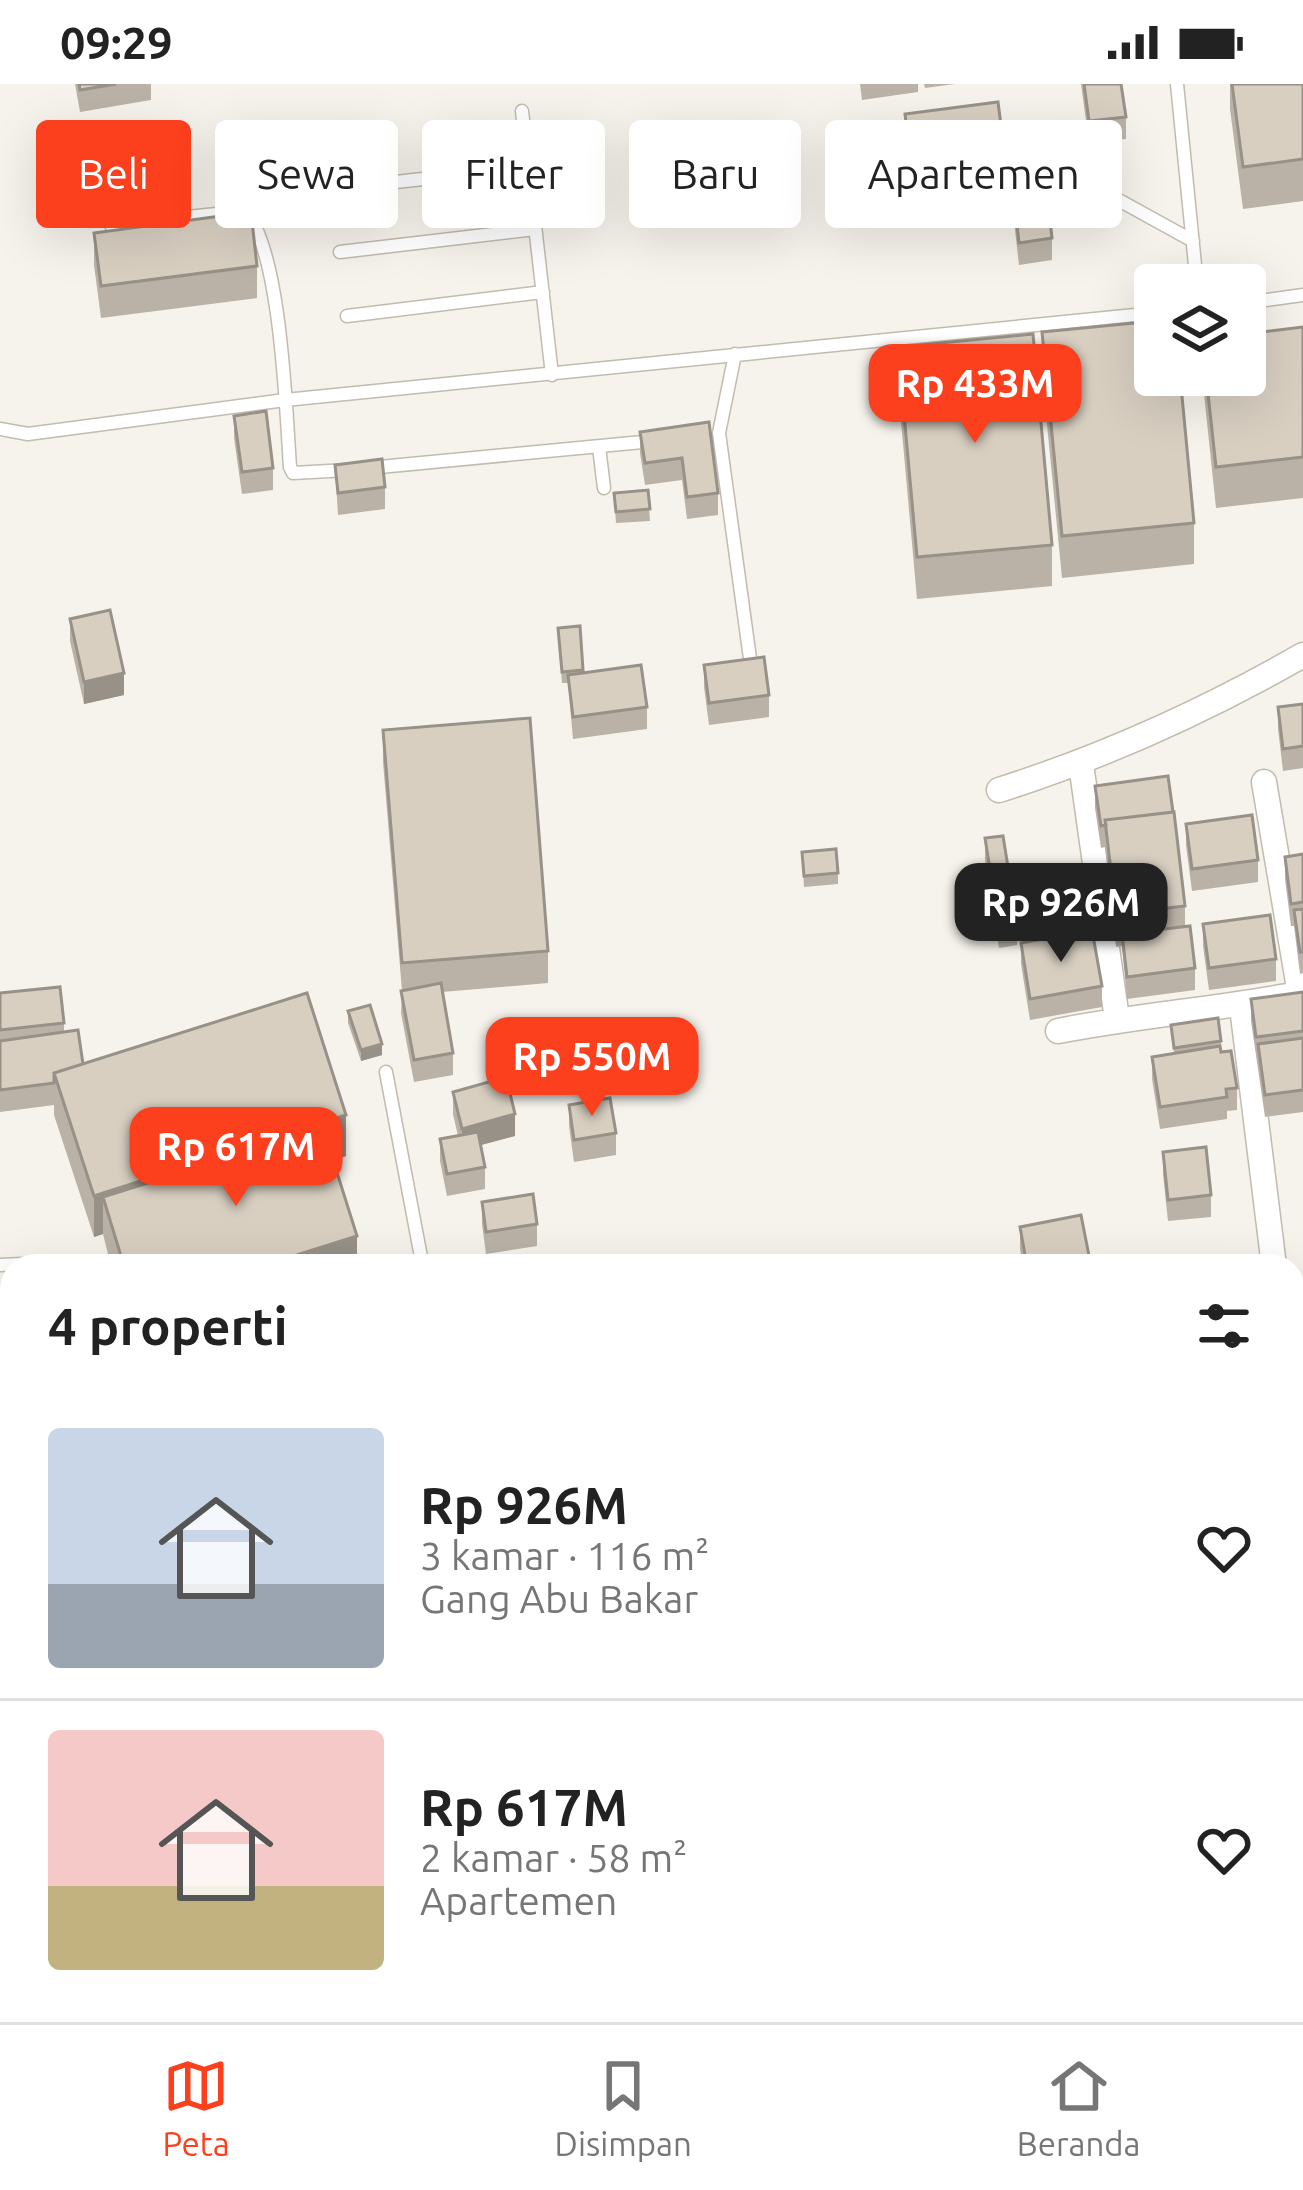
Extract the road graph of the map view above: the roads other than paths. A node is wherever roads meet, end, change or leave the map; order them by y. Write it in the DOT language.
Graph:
graph roads {
  1 [pos="1178,84"];
  2 [pos="522,111"];
  3 [pos="523,120"];
  4 [pos="1122,202"];
  5 [pos="191,217"];
  6 [pos="535,229"];
  7 [pos="1193,242"];
  8 [pos="340,252"];
  9 [pos="1195,264"];
  10 [pos="543,292"];
  11 [pos="1303,295"];
  12 [pos="1266,300"];
  13 [pos="1134,315"];
  14 [pos="347,316"];
  15 [pos="735,354"];
  16 [pos="552,375"];
  17 [pos="285,400"];
  18 [pos="0,429"];
  19 [pos="719,433"];
  20 [pos="699,436"];
  21 [pos="659,440"];
  22 [pos="599,447"];
  23 [pos="604,488"];
  24 [pos="1303,656"];
  25 [pos="752,673"];
  26 [pos="1081,764"];
  27 [pos="1264,782"];
  28 [pos="999,790"];
  29 [pos="1301,993"];
  30 [pos="1242,1007"];
  31 [pos="1117,1019"];
  32 [pos="1058,1031"];
  33 [pos="386,1072"];
  34 [pos="420,1254"];
  35 [pos="1273,1254"];
  1 -- 7 [label="lane"];
  2 -- 3 [label="lane"];
  4 -- 7 [label="lane"];
  5 -- 17 [label="lane"];
  6 -- 8 [label="lane"];
  6 -- 10 [label="lane"];
  7 -- 9 [label="lane"];
  10 -- 14 [label="lane"];
  10 -- 16 [label="lane"];
  11 -- 12 [label="lane"];
  13 -- 15 [label="lane"];
  15 -- 16 [label="lane"];
  15 -- 19 [label="lane"];
  16 -- 17 [label="lane"];
  17 -- 18 [label="lane"];
  17 -- 22 [label="lane"];
  19 -- 20 [label="lane"];
  19 -- 25 [label="lane"];
  21 -- 22 [label="lane"];
  22 -- 23 [label="lane"];
  24 -- 26 [label="street"];
  26 -- 28 [label="street"];
  26 -- 31 [label="street"];
  27 -- 29 [label="street"];
  29 -- 30 [label="street"];
  30 -- 31 [label="street"];
  30 -- 35 [label="street"];
  31 -- 32 [label="street"];
  33 -- 34 [label="lane"];
}
